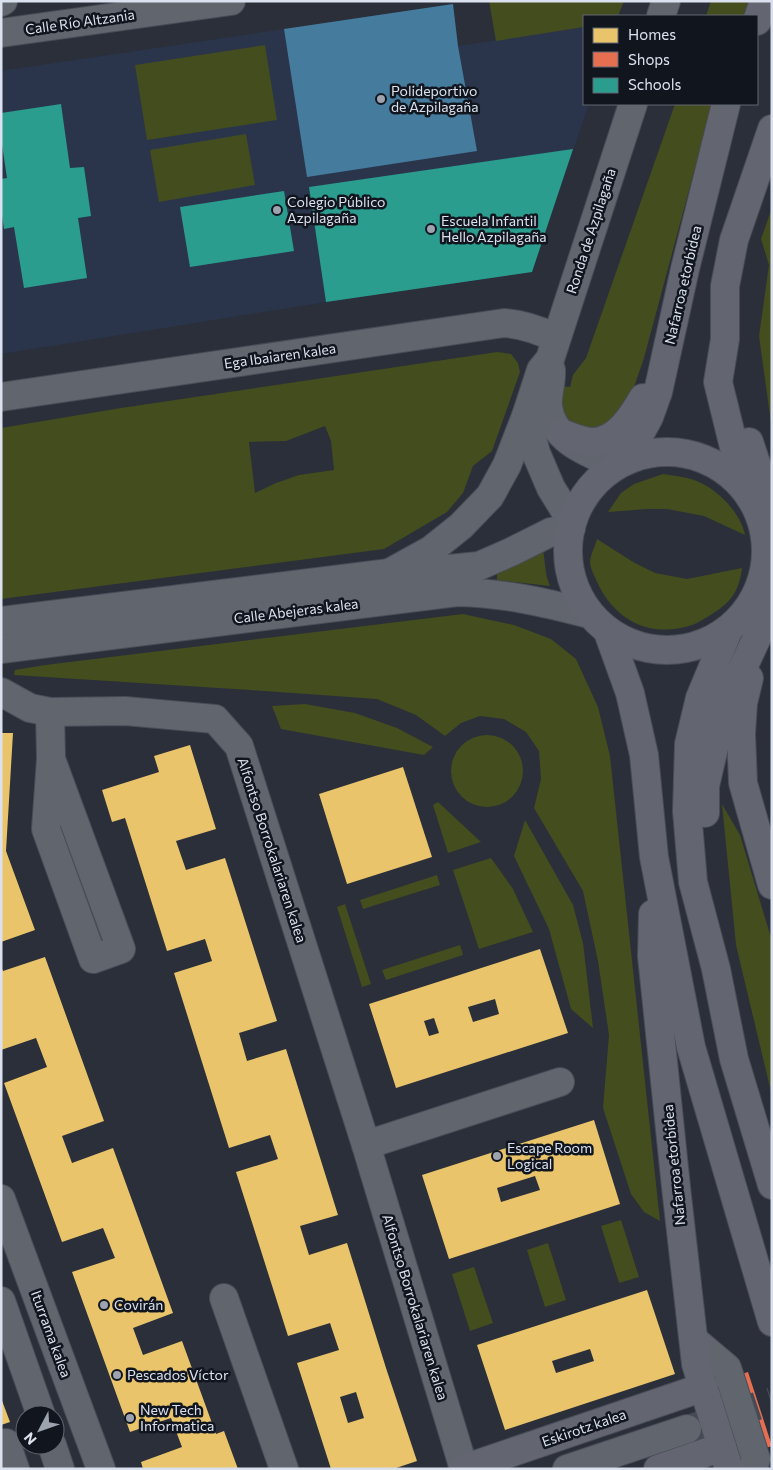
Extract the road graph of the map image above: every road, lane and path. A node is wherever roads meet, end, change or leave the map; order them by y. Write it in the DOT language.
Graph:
graph roads {
  1 [pos="231,1"];
  2 [pos="666,1"];
  3 [pos="764,1"];
  4 [pos="190,4"];
  5 [pos="156,6"];
  6 [pos="661,15"];
  7 [pos="758,18"];
  8 [pos="1,33"];
  9 [pos="633,105"];
  10 [pos="726,105"];
  11 [pos="772,130"];
  12 [pos="678,298"];
  13 [pos="725,339"];
  14 [pos="553,349"];
  15 [pos="1,397"];
  16 [pos="526,416"];
  17 [pos="561,433"];
  18 [pos="620,463"];
  19 [pos="744,488"];
  20 [pos="772,501"];
  21 [pos="571,525"];
  22 [pos="390,573"];
  23 [pos="767,615"];
  24 [pos="1,621"];
  25 [pos="599,623"];
  26 [pos="728,631"];
  27 [pos="1,648"];
  28 [pos="2,691"];
  29 [pos="50,712"];
  30 [pos="51,759"];
  31 [pos="654,857"];
  32 [pos="772,884"];
  33 [pos="716,969"];
  34 [pos="560,1082"];
  35 [pos="366,1145"];
  36 [pos="772,1185"];
  37 [pos="1,1199"];
  38 [pos="224,1298"];
  39 [pos="1,1301"];
  40 [pos="772,1322"];
  41 [pos="695,1341"];
  42 [pos="704,1387"];
  43 [pos="37,1405"];
  44 [pos="687,1429"];
  45 [pos="1,1444"];
  46 [pos="55,1455"];
  47 [pos="725,1458"];
  48 [pos="16,1469"];
  49 [pos="60,1469"];
  50 [pos="101,1469"];
  51 [pos="284,1469"];
  52 [pos="464,1469"];
  53 [pos="567,1469"];
  54 [pos="658,1469"];
  55 [pos="753,1469"];
  1 -- 4 [label="street, Calle Río Altzania"];
  2 -- 6 [label="street"];
  3 -- 7 [label="main road"];
  4 -- 5 [label="street, Calle Río Altzania"];
  5 -- 8 [label="street, Calle Río Altzania"];
  9 -- 14 [label="street, Ronda de Azpilagaña"];
  10 -- 12 [label="main road, Nafarroa etorbidea"];
  11 -- 13 [label="main road"];
  12 -- 17 [label="main road"];
  12 -- 18 [label="main road, Nafarroa etorbidea"];
  13 -- 19 [label="main road"];
  13 -- 20 [label="main road"];
  14 -- 15 [label="street, Ega Ibaiaren kalea"];
  14 -- 16 [label="street, Ronda de Azpilagaña"];
  14 -- 17 [label="street, Ronda de Azpilagaña"];
  16 -- 21 [label="street"];
  16 -- 22 [label="street, Ronda de Azpilagaña"];
  17 -- 18 [label="street, Ronda de Azpilagaña"];
  18 -- 19 [label="main road"];
  18 -- 21 [label="main road, Nafarroa etorbidea"];
  19 -- 26 [label="main road"];
  21 -- 22 [label="street, Calle Abejeras kalea"];
  21 -- 25 [label="main road, Nafarroa etorbidea"];
  22 -- 24 [label="street, Calle Abejeras kalea"];
  23 -- 32 [label="main road"];
  23 -- 33 [label="main road"];
  25 -- 26 [label="main road"];
  25 -- 27 [label="street, Calle Abejeras kalea"];
  25 -- 31 [label="main road, Nafarroa etorbidea"];
  26 -- 33 [label="main road"];
  28 -- 29 [label="street, Alfontso Borrokalariaren kalea"];
  29 -- 30 [label="street"];
  29 -- 35 [label="street, Alfontso Borrokalariaren kalea"];
  30 -- 30 [label="street"];
  31 -- 40 [label="main road, Nafarroa etorbidea"];
  31 -- 41 [label="main road, Nafarroa etorbidea"];
  33 -- 36 [label="main road"];
  34 -- 35 [label="street"];
  35 -- 52 [label="street, Alfontso Borrokalariaren kalea"];
  37 -- 50 [label="street, Iturrama kalea"];
  38 -- 51 [label="street"];
  39 -- 43 [label="street"];
  41 -- 42 [label="main road, Nafarroa etorbidea"];
  41 -- 55 [label="street"];
  42 -- 47 [label="main road, Nafarroa etorbidea"];
  42 -- 52 [label="main road, Eskirotz kalea"];
  44 -- 53 [label="street"];
  45 -- 48 [label="street"];
  46 -- 49 [label="street"];
  47 -- 54 [label="main road"];
}
